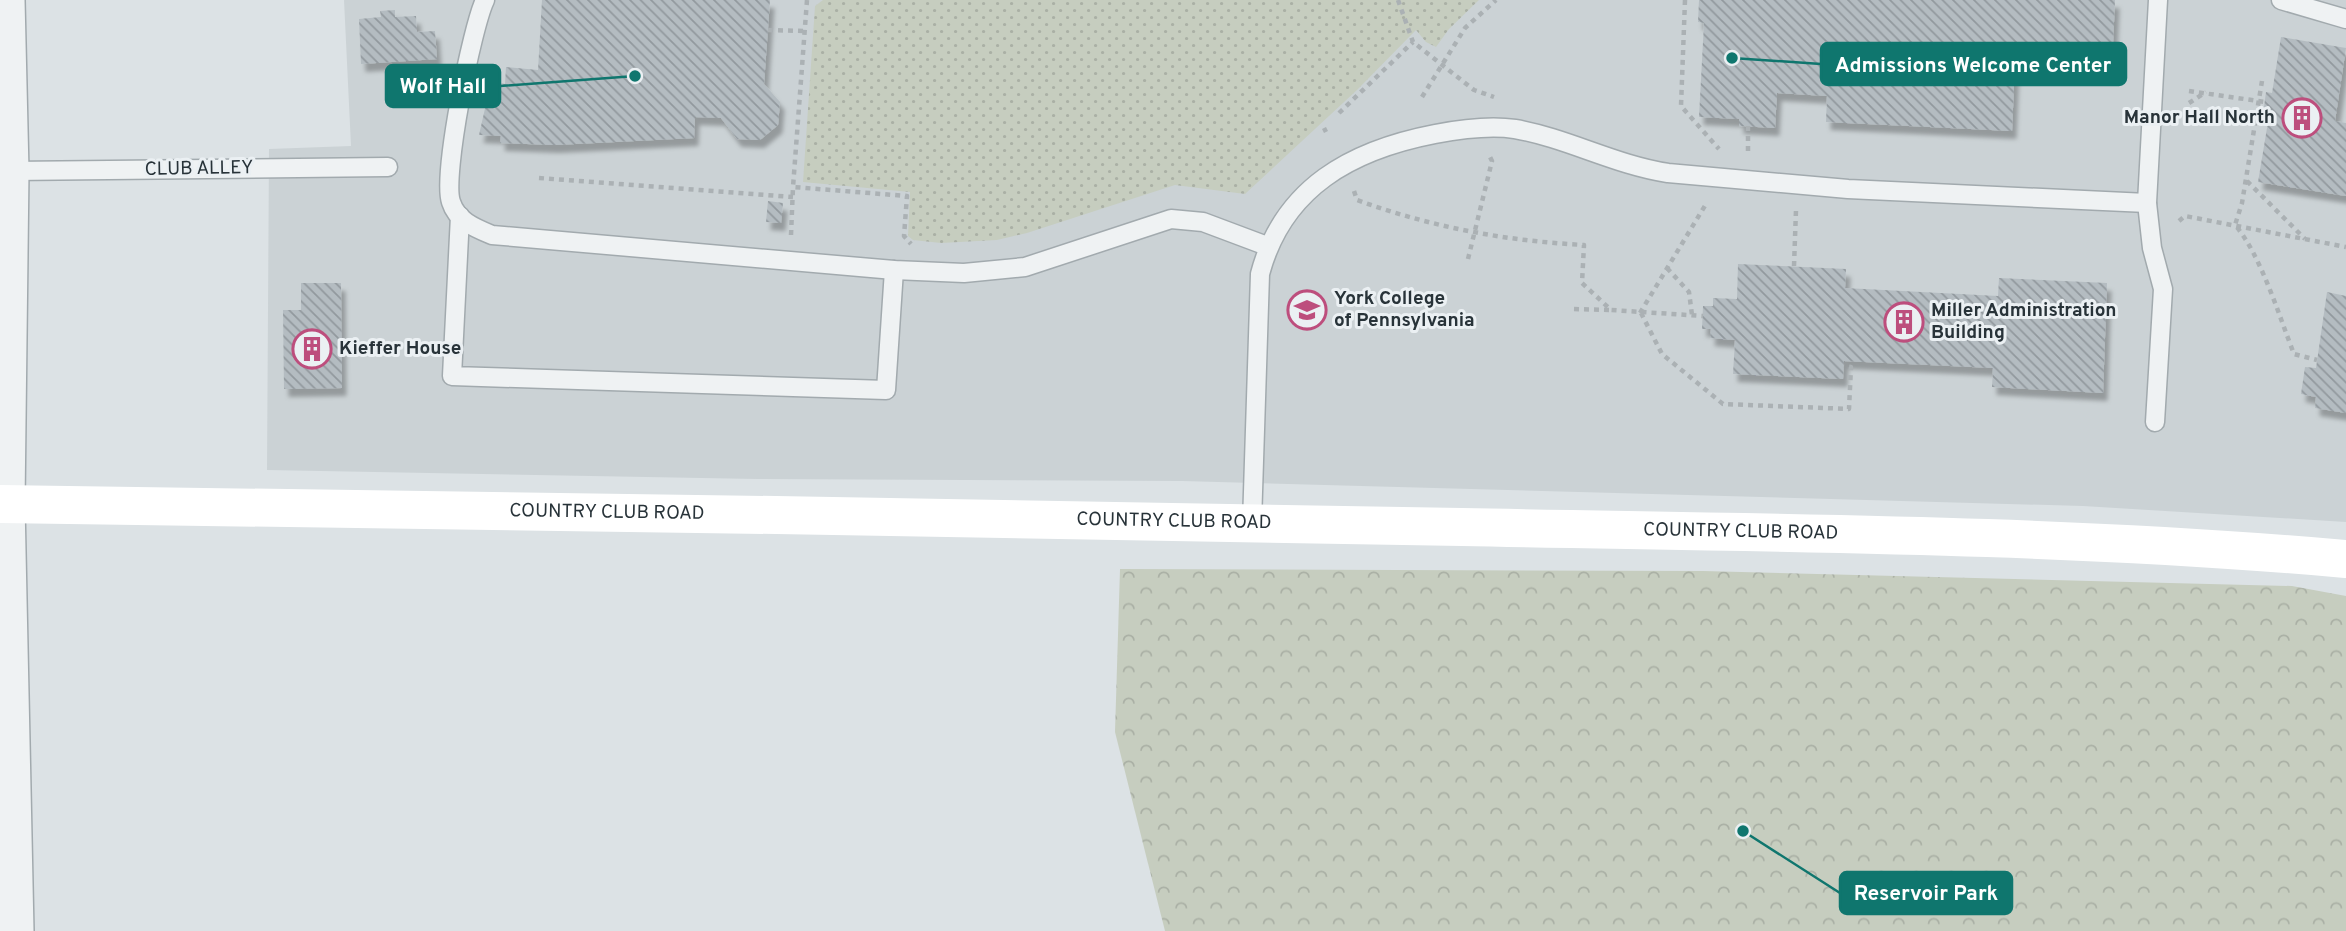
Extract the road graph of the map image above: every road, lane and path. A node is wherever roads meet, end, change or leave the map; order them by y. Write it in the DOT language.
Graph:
graph roads {
  1 [pos="7,0"];
  2 [pos="485,0"];
  3 [pos="807,0"];
  4 [pos="1398,0"];
  5 [pos="1496,0"];
  6 [pos="1685,0"];
  7 [pos="2158,0"];
  8 [pos="2281,0"];
  9 [pos="2346,19"];
  10 [pos="768,30"];
  11 [pos="805,31"];
  12 [pos="1413,42"];
  13 [pos="1440,64"];
  14 [pos="2262,81"];
  15 [pos="1465,84"];
  16 [pos="2189,91"];
  17 [pos="2208,92"];
  18 [pos="1468,93"];
  19 [pos="1422,97"];
  20 [pos="1501,98"];
  21 [pos="2262,101"];
  22 [pos="2189,103"];
  23 [pos="1339,113"];
  24 [pos="1748,126"];
  25 [pos="1485,146"];
  26 [pos="1708,149"];
  27 [pos="1748,158"];
  28 [pos="388,167"];
  29 [pos="11,171"];
  30 [pos="539,178"];
  31 [pos="2246,180"];
  32 [pos="793,187"];
  33 [pos="1353,187"];
  34 [pos="793,197"];
  35 [pos="1709,201"];
  36 [pos="2147,203"];
  37 [pos="1797,209"];
  38 [pos="460,216"];
  39 [pos="2179,221"];
  40 [pos="2235,225"];
  41 [pos="1474,233"];
  42 [pos="790,240"];
  43 [pos="2306,240"];
  44 [pos="912,245"];
  45 [pos="1267,246"];
  46 [pos="2346,247"];
  47 [pos="1468,259"];
  48 [pos="1794,266"];
  49 [pos="1667,268"];
  50 [pos="894,270"];
  51 [pos="1574,309"];
  52 [pos="1611,310"];
  53 [pos="1641,313"];
  54 [pos="1692,315"];
  55 [pos="1703,316"];
  56 [pos="2317,360"];
  57 [pos="1844,366"];
  58 [pos="2155,422"];
  59 [pos="4,504"];
  60 [pos="1252,523"];
  61 [pos="2346,559"];
  62 [pos="16,931"];
  1 -- 29 [label="street"];
  2 -- 38 [label="lane"];
  3 -- 11 [label="path"];
  4 -- 12 [label="path"];
  5 -- 13 [label="path"];
  6 -- 26 [label="path"];
  7 -- 36 [label="lane"];
  8 -- 9 [label="lane"];
  10 -- 11 [label="path"];
  11 -- 32 [label="path"];
  12 -- 13 [label="path"];
  12 -- 23 [label="path"];
  13 -- 15 [label="path"];
  13 -- 19 [label="path"];
  14 -- 21 [label="path"];
  15 -- 18 [label="path"];
  15 -- 20 [label="path"];
  16 -- 17 [label="path"];
  17 -- 21 [label="path"];
  17 -- 22 [label="path"];
  21 -- 31 [label="path"];
  24 -- 27 [label="path"];
  25 -- 41 [label="path"];
  28 -- 29 [label="lane, CLUB ALLEY"];
  29 -- 59 [label="street"];
  30 -- 34 [label="path"];
  31 -- 40 [label="path"];
  31 -- 43 [label="path"];
  32 -- 34 [label="path"];
  32 -- 44 [label="path"];
  33 -- 41 [label="path"];
  34 -- 42 [label="path"];
  35 -- 49 [label="path"];
  36 -- 45 [label="lane"];
  36 -- 58 [label="lane"];
  37 -- 48 [label="path"];
  38 -- 50 [label="lane"];
  38 -- 50 [label="lane"];
  39 -- 40 [label="path"];
  40 -- 43 [label="path"];
  40 -- 56 [label="path"];
  41 -- 47 [label="path"];
  41 -- 52 [label="path"];
  43 -- 46 [label="path"];
  45 -- 50 [label="lane"];
  45 -- 60 [label="lane"];
  49 -- 53 [label="path"];
  49 -- 54 [label="path"];
  51 -- 52 [label="path"];
  52 -- 53 [label="path"];
  53 -- 54 [label="path"];
  53 -- 57 [label="path"];
  54 -- 55 [label="path"];
  59 -- 60 [label="main road, COUNTRY CLUB ROAD"];
  59 -- 62 [label="street"];
  60 -- 61 [label="main road, COUNTRY CLUB ROAD"];
}
